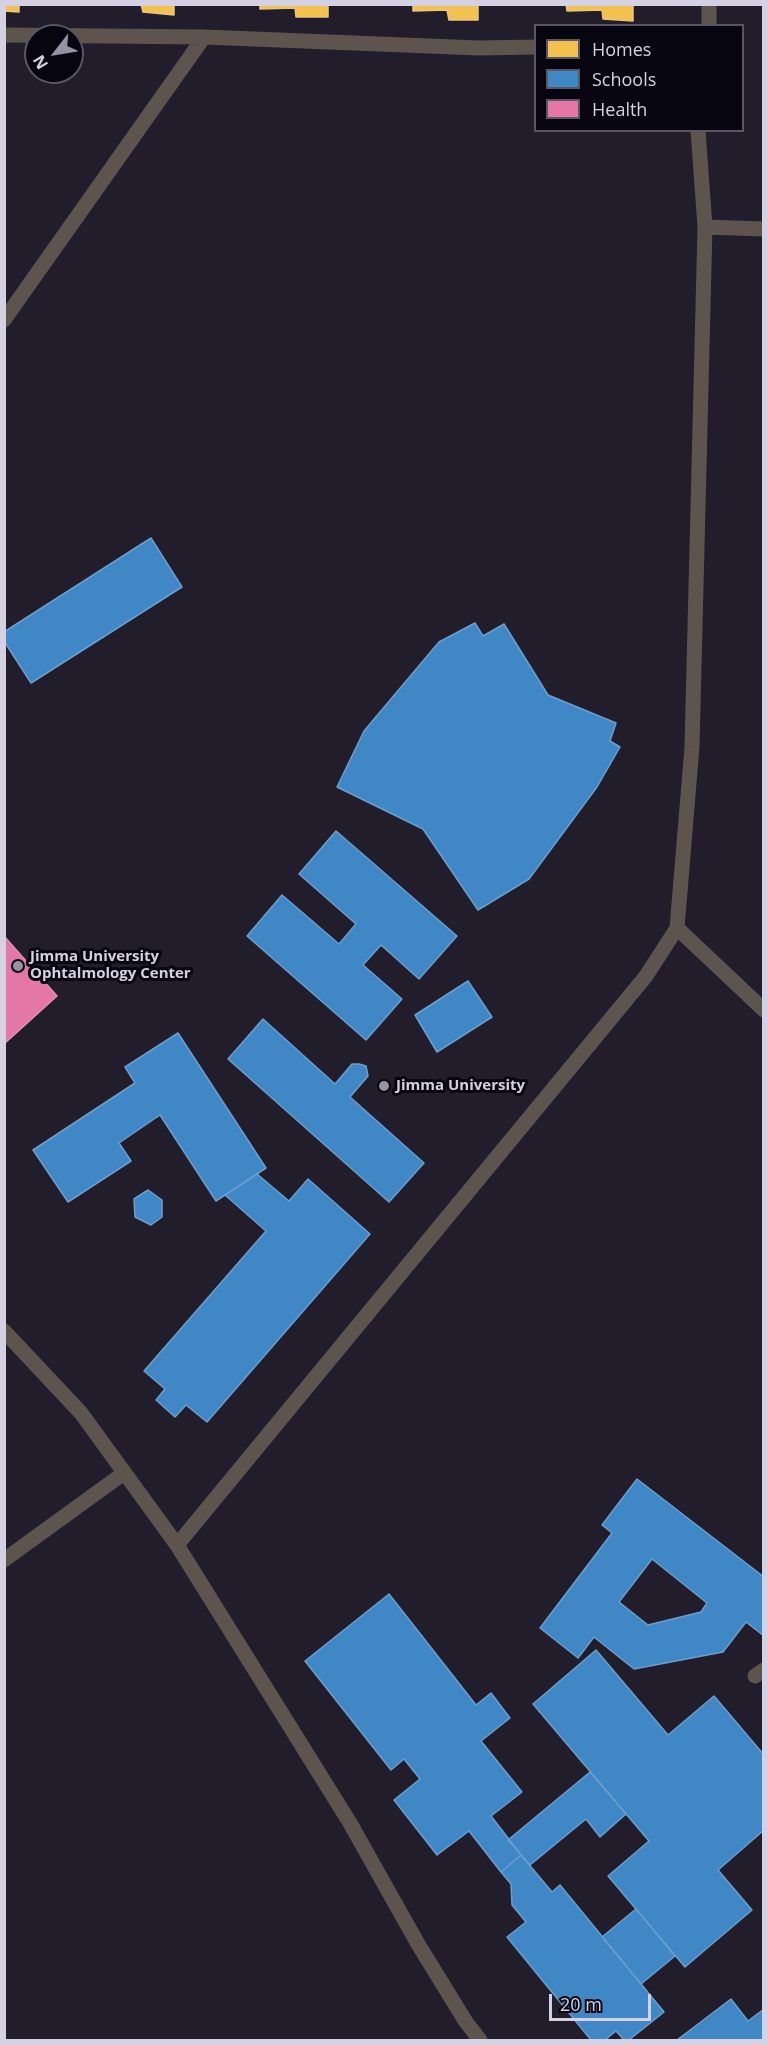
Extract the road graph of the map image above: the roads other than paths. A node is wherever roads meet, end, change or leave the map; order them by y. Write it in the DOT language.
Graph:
graph roads {
  1 [pos="709,4"];
  2 [pos="709,24"];
  3 [pos="4,34"];
  4 [pos="204,38"];
  5 [pos="534,47"];
  6 [pos="698,132"];
  7 [pos="705,227"];
  8 [pos="764,229"];
  9 [pos="4,320"];
  10 [pos="677,928"];
  11 [pos="764,1010"];
  12 [pos="4,1331"];
  13 [pos="124,1473"];
  14 [pos="177,1545"];
  15 [pos="4,1560"];
  16 [pos="480,2040"];
  1 -- 2 [label="lane"];
  3 -- 4 [label="lane"];
  4 -- 5 [label="lane"];
  4 -- 9 [label="lane"];
  6 -- 7 [label="lane"];
  7 -- 8 [label="lane"];
  7 -- 10 [label="lane"];
  10 -- 11 [label="lane"];
  10 -- 14 [label="lane"];
  12 -- 13 [label="lane"];
  13 -- 14 [label="lane"];
  13 -- 15 [label="lane"];
  14 -- 16 [label="lane"];
}
